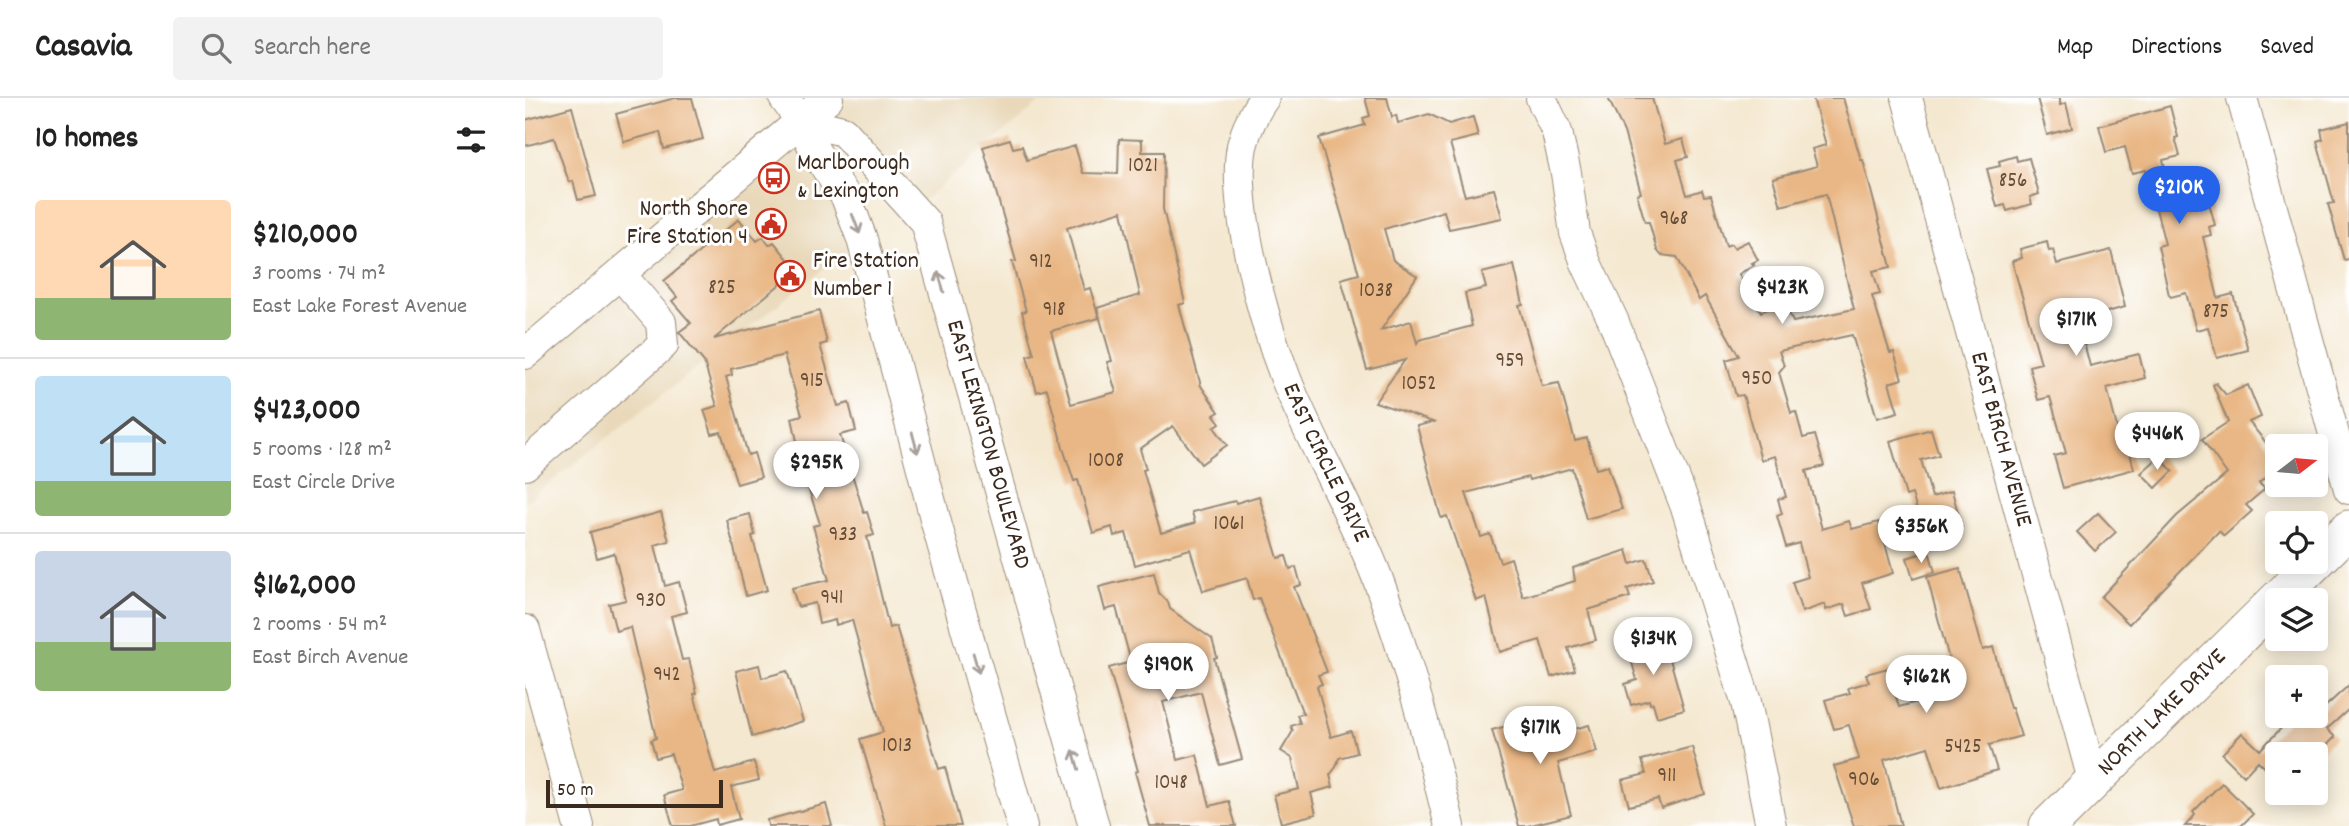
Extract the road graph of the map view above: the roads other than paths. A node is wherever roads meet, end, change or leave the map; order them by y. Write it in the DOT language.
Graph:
graph roads {
  1 [pos="828,98"];
  2 [pos="1263,98"];
  3 [pos="1541,98"];
  4 [pos="1907,98"];
  5 [pos="2242,98"];
  6 [pos="793,110"];
  7 [pos="621,275"];
  8 [pos="525,354"];
  9 [pos="525,465"];
  10 [pos="2349,489"];
  11 [pos="2349,529"];
  12 [pos="525,630"];
  13 [pos="2093,780"];
  14 [pos="579,826"];
  15 [pos="1022,826"];
  16 [pos="1094,826"];
  17 [pos="1450,826"];
  18 [pos="1771,826"];
  19 [pos="2048,826"];
  1 -- 6 [label="street"];
  2 -- 17 [label="street, EAST CIRCLE DRIVE"];
  3 -- 18 [label="street"];
  4 -- 13 [label="street, EAST BIRCH AVENUE"];
  5 -- 10 [label="street"];
  6 -- 7 [label="street"];
  6 -- 15 [label="street, one-way"];
  16 -- 6 [label="street, EAST LEXINGTON BOULEVARD, one-way"];
  7 -- 8 [label="street"];
  7 -- 9 [label="street"];
  11 -- 13 [label="main road, NORTH LAKE DRIVE"];
  12 -- 14 [label="street"];
  13 -- 19 [label="main road, NORTH LAKE DRIVE"];
}
